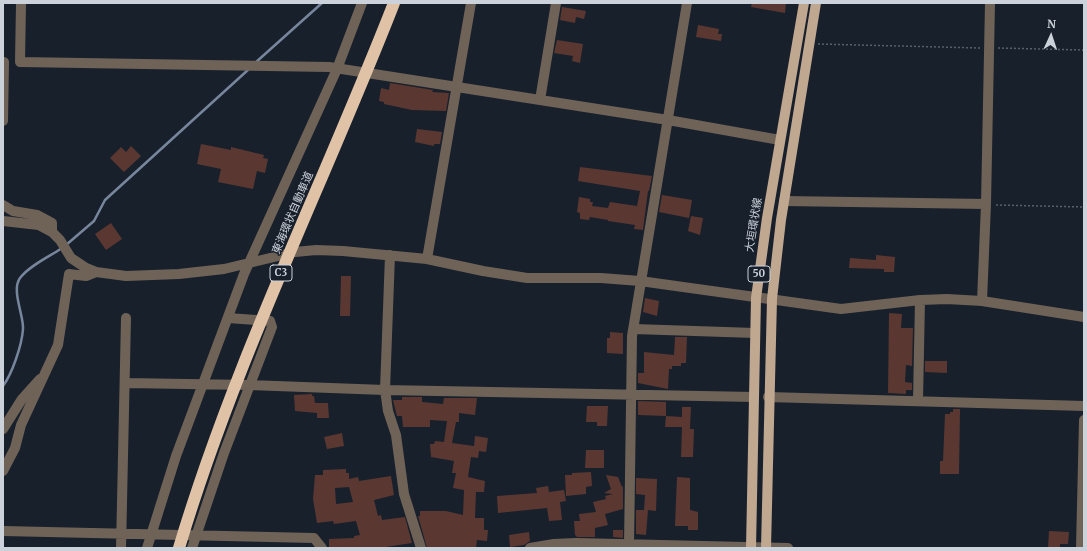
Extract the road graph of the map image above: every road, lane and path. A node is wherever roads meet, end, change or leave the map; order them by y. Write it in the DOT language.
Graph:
graph roads {
  1 [pos="21,3"];
  2 [pos="362,3"];
  3 [pos="394,3"];
  4 [pos="471,3"];
  5 [pos="556,3"];
  6 [pos="687,3"];
  7 [pos="804,3"];
  8 [pos="816,3"];
  9 [pos="990,3"];
  10 [pos="808,44"];
  11 [pos="989,48"];
  12 [pos="1084,50"];
  13 [pos="4,62"];
  14 [pos="337,69"];
  15 [pos="457,87"];
  16 [pos="540,100"];
  17 [pos="3,120"];
  18 [pos="668,120"];
  19 [pos="780,140"];
  20 [pos="784,201"];
  21 [pos="986,204"];
  22 [pos="3,205"];
  23 [pos="1084,207"];
  24 [pos="3,221"];
  25 [pos="52,232"];
  26 [pos="390,254"];
  27 [pos="427,259"];
  28 [pos="249,264"];
  29 [pos="96,272"];
  30 [pos="640,281"];
  31 [pos="756,298"];
  32 [pos="772,299"];
  33 [pos="920,300"];
  34 [pos="982,302"];
  35 [pos="1084,317"];
  36 [pos="126,318"];
  37 [pos="228,318"];
  38 [pos="634,329"];
  39 [pos="755,333"];
  40 [pos="49,369"];
  41 [pos="125,383"];
  42 [pos="202,384"];
  43 [pos="249,385"];
  44 [pos="385,390"];
  45 [pos="632,395"];
  46 [pos="754,397"];
  47 [pos="768,397"];
  48 [pos="918,401"];
  49 [pos="1084,406"];
  50 [pos="1084,420"];
  51 [pos="3,429"];
  52 [pos="3,471"];
  53 [pos="3,531"];
  54 [pos="121,534"];
  55 [pos="150,534"];
  56 [pos="196,536"];
  57 [pos="629,545"];
  58 [pos="121,548"];
  59 [pos="147,548"];
  60 [pos="179,548"];
  61 [pos="192,548"];
  62 [pos="322,548"];
  63 [pos="421,548"];
  64 [pos="530,548"];
  65 [pos="750,548"];
  66 [pos="766,548"];
  67 [pos="788,548"];
  68 [pos="1081,548"];
  1 -- 14 [label="street"];
  2 -- 14 [label="street"];
  3 -- 60 [label="highway, 東海環状自動車道 / C3"];
  4 -- 15 [label="street"];
  5 -- 16 [label="street"];
  6 -- 18 [label="street"];
  7 -- 19 [label="main road, 大垣環状線 / 50"];
  8 -- 10 [label="main road, 50"];
  9 -- 11 [label="street"];
  10 -- 11 [label="path"];
  10 -- 20 [label="main road, 50"];
  11 -- 12 [label="path"];
  11 -- 21 [label="street"];
  13 -- 17 [label="street"];
  14 -- 15 [label="street"];
  14 -- 28 [label="street"];
  15 -- 16 [label="street"];
  15 -- 27 [label="street"];
  16 -- 18 [label="street"];
  18 -- 19 [label="street"];
  18 -- 30 [label="street"];
  19 -- 31 [label="main road, 大垣環状線 / 50"];
  20 -- 21 [label="street"];
  20 -- 32 [label="main road, 50"];
  21 -- 23 [label="path"];
  21 -- 34 [label="street"];
  22 -- 25 [label="street"];
  24 -- 25 [label="street"];
  25 -- 29 [label="street"];
  26 -- 27 [label="street"];
  26 -- 28 [label="street"];
  26 -- 44 [label="street"];
  27 -- 30 [label="street"];
  28 -- 29 [label="street"];
  28 -- 37 [label="street"];
  29 -- 40 [label="street"];
  30 -- 31 [label="street"];
  30 -- 38 [label="street"];
  31 -- 32 [label="street"];
  31 -- 39 [label="main road, 大垣環状線 / 50"];
  32 -- 33 [label="street"];
  32 -- 47 [label="main road, 50"];
  33 -- 34 [label="street"];
  33 -- 48 [label="street"];
  34 -- 35 [label="street"];
  36 -- 41 [label="street"];
  37 -- 42 [label="street"];
  37 -- 43 [label="street"];
  38 -- 39 [label="street"];
  38 -- 45 [label="street"];
  39 -- 46 [label="main road, 大垣環状線 / 50"];
  40 -- 51 [label="street"];
  40 -- 52 [label="street"];
  41 -- 42 [label="street"];
  41 -- 54 [label="street"];
  42 -- 43 [label="street"];
  42 -- 55 [label="street"];
  43 -- 44 [label="street"];
  43 -- 56 [label="street"];
  44 -- 45 [label="street"];
  44 -- 63 [label="street"];
  45 -- 46 [label="street"];
  45 -- 57 [label="street"];
  46 -- 65 [label="main road, 大垣環状線 / 50"];
  47 -- 48 [label="street"];
  47 -- 66 [label="main road, 50"];
  48 -- 49 [label="street"];
  50 -- 68 [label="street"];
  53 -- 54 [label="street"];
  54 -- 55 [label="street"];
  54 -- 58 [label="street"];
  55 -- 56 [label="street"];
  55 -- 59 [label="street"];
  56 -- 61 [label="street"];
  56 -- 62 [label="street"];
  57 -- 64 [label="street"];
  57 -- 65 [label="street"];
  65 -- 66 [label="street"];
  66 -- 67 [label="street"];
}
